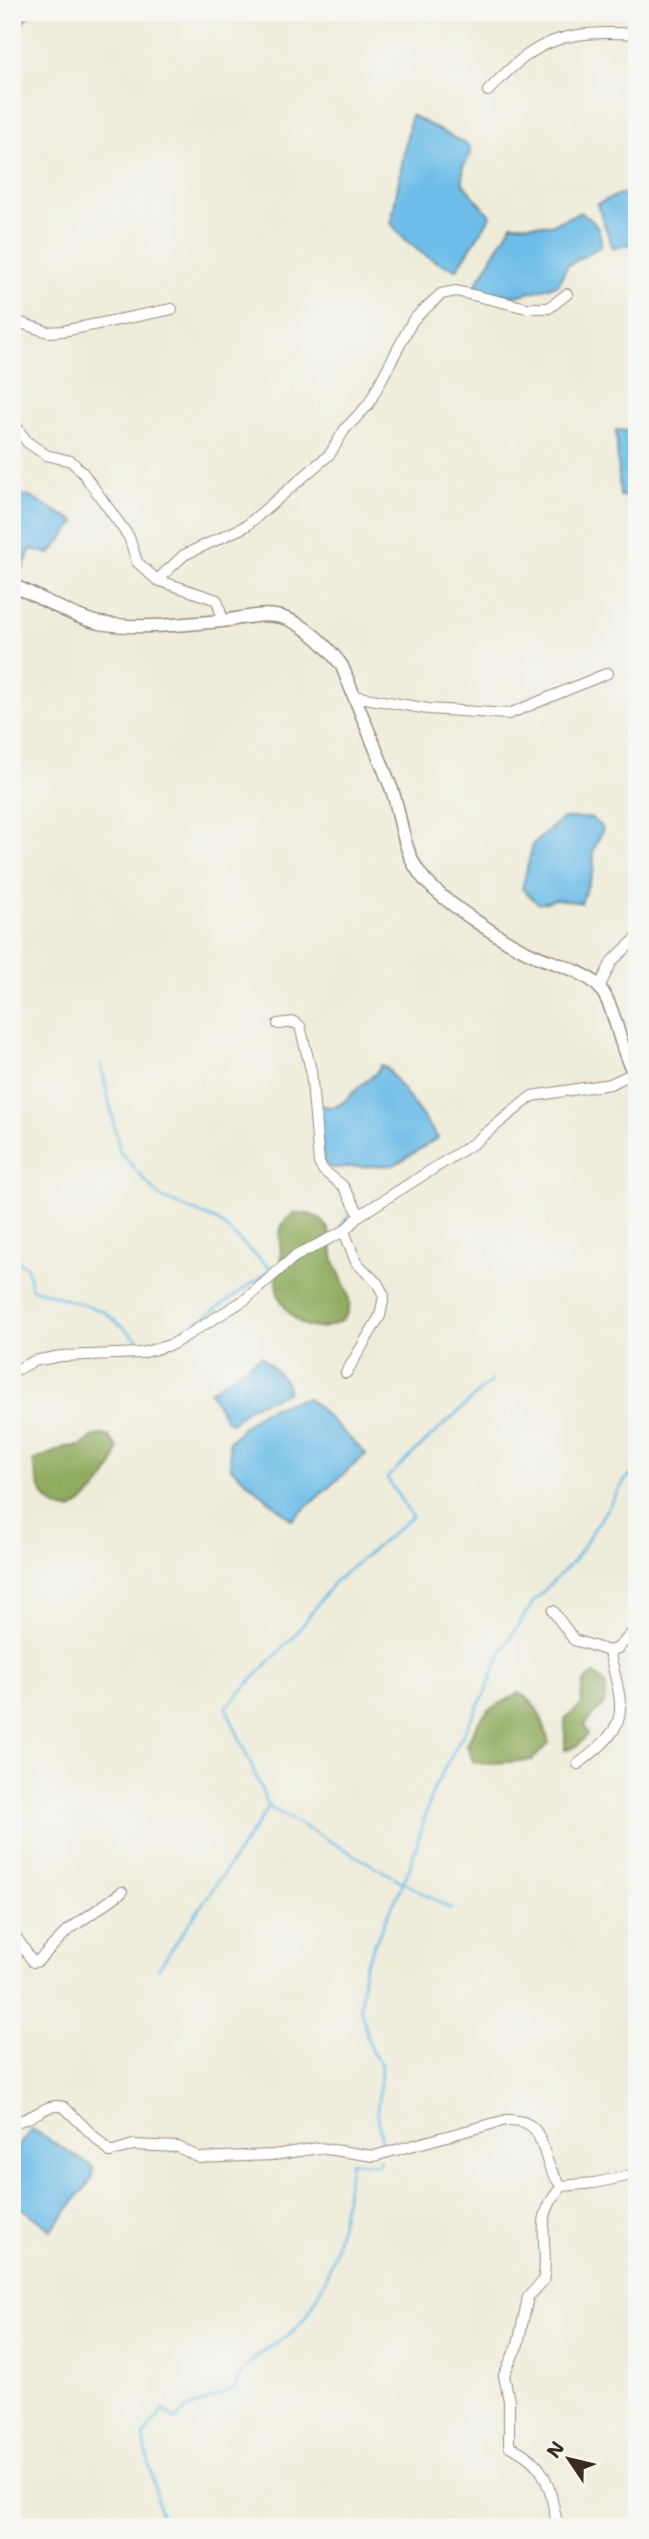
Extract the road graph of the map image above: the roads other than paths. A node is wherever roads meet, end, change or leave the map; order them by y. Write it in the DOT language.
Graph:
graph roads {
  1 [pos="637,34"];
  2 [pos="488,91"];
  3 [pos="567,294"];
  4 [pos="172,309"];
  5 [pos="12,320"];
  6 [pos="12,421"];
  7 [pos="157,580"];
  8 [pos="12,585"];
  9 [pos="223,621"];
  10 [pos="608,673"];
  11 [pos="354,696"];
  12 [pos="637,938"];
  13 [pos="599,988"];
  14 [pos="278,1024"];
  15 [pos="635,1075"];
  16 [pos="360,1215"];
  17 [pos="344,1231"];
  18 [pos="12,1372"];
  19 [pos="346,1373"];
  20 [pos="553,1611"];
  21 [pos="637,1628"];
  22 [pos="609,1651"];
  23 [pos="578,1764"];
  24 [pos="122,1892"];
  25 [pos="12,1931"];
  26 [pos="12,2122"];
  27 [pos="637,2174"];
  28 [pos="562,2186"];
  29 [pos="558,2527"];
  1 -- 2 [label="street"];
  3 -- 7 [label="street"];
  4 -- 5 [label="street"];
  6 -- 7 [label="street"];
  7 -- 9 [label="street"];
  8 -- 9 [label="street"];
  9 -- 11 [label="street"];
  10 -- 11 [label="street"];
  11 -- 13 [label="street"];
  12 -- 13 [label="street"];
  13 -- 15 [label="street"];
  14 -- 16 [label="street"];
  15 -- 16 [label="street"];
  16 -- 17 [label="street"];
  17 -- 18 [label="street"];
  17 -- 19 [label="street"];
  20 -- 22 [label="street"];
  21 -- 22 [label="street"];
  22 -- 23 [label="street"];
  24 -- 25 [label="street"];
  26 -- 28 [label="street"];
  27 -- 28 [label="street"];
  28 -- 29 [label="street"];
}
